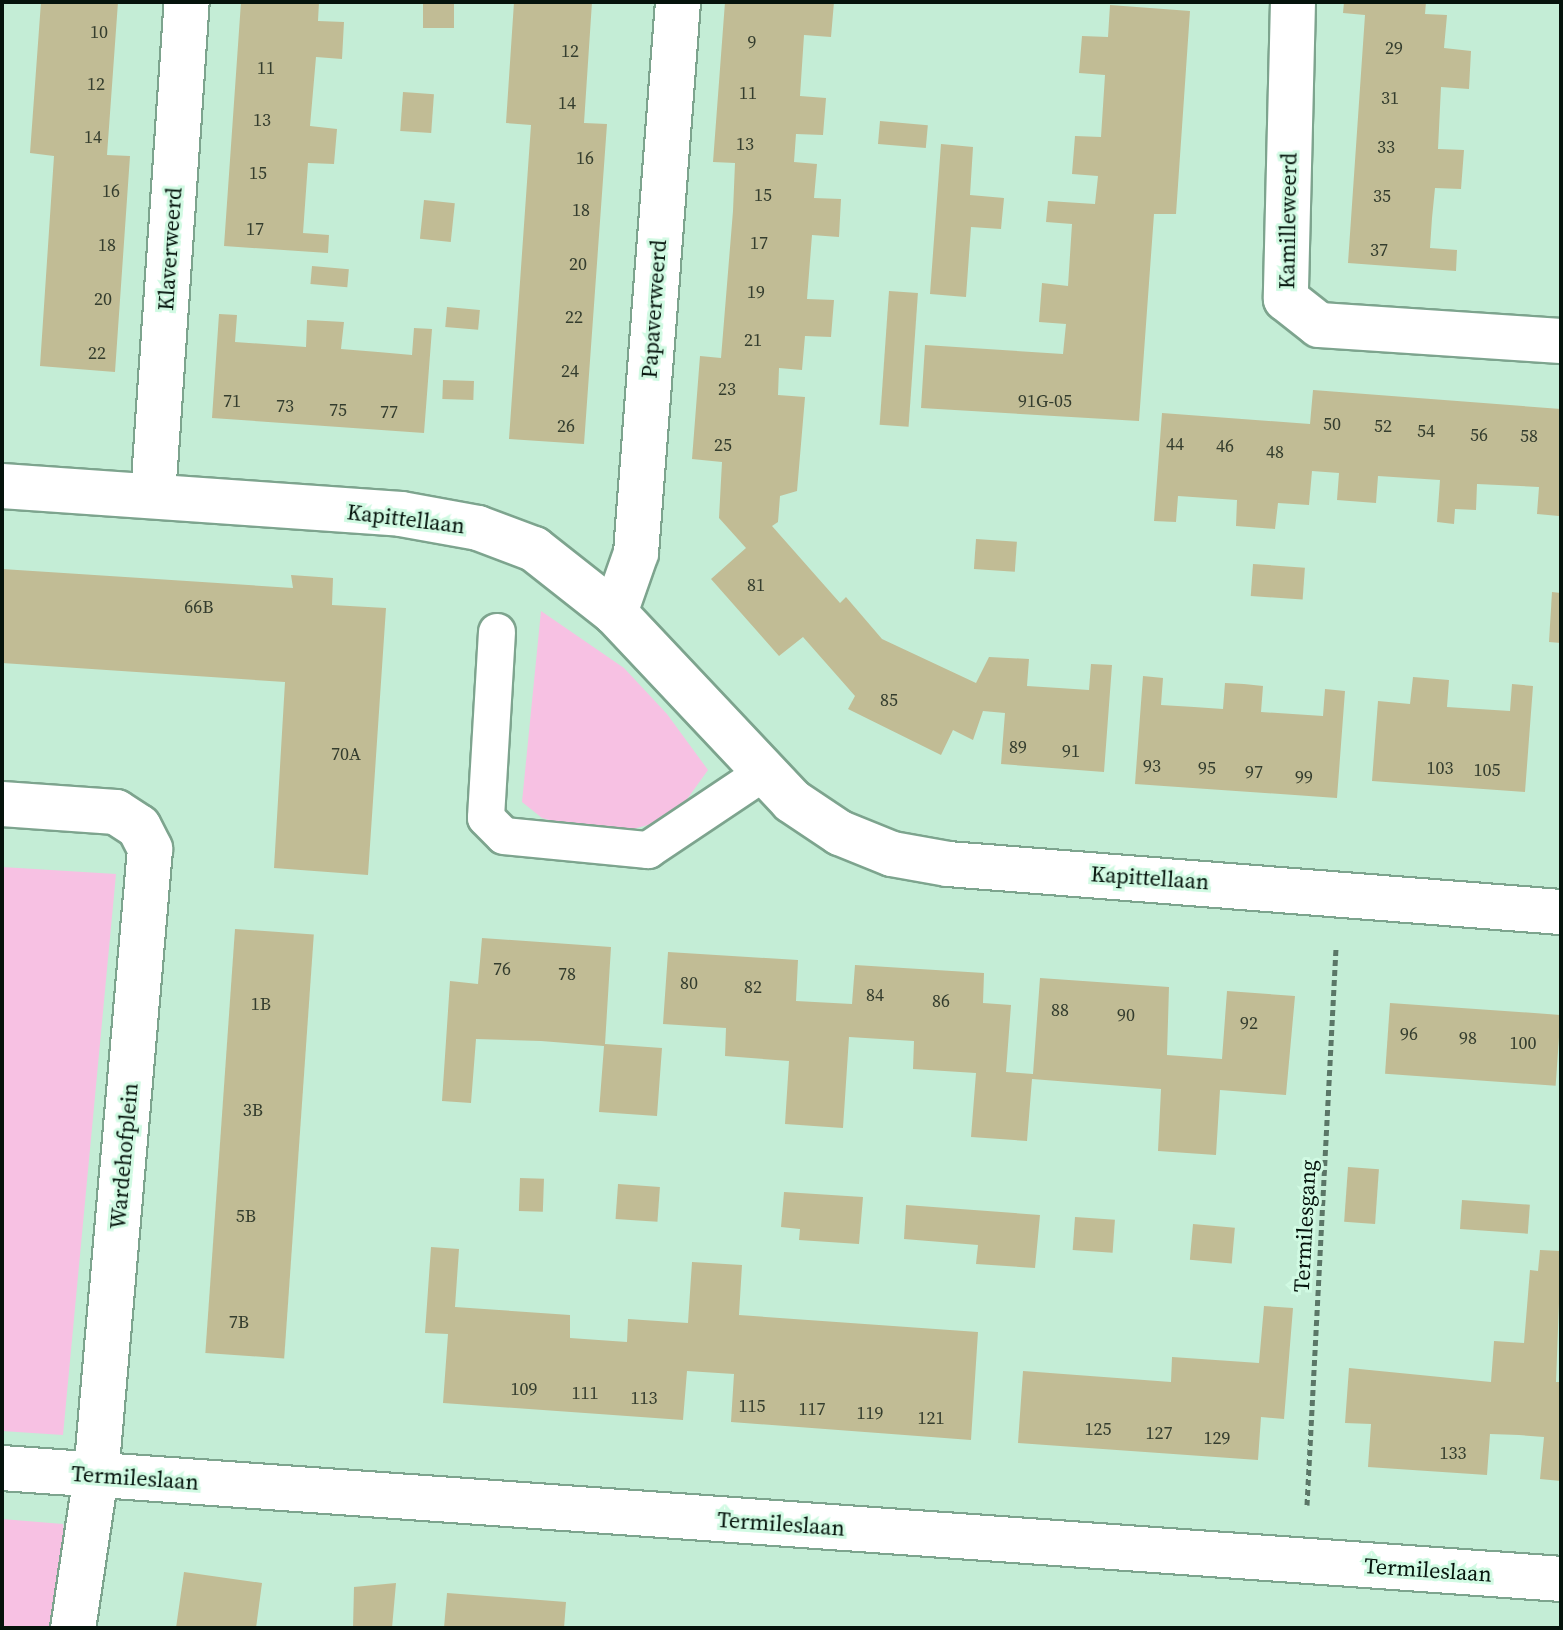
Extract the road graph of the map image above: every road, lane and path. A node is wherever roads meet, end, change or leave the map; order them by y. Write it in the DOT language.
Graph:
graph roads {
  1 [pos="187,2"];
  2 [pos="678,2"];
  3 [pos="1293,2"];
  4 [pos="1561,341"];
  5 [pos="2,486"];
  6 [pos="153,496"];
  7 [pos="615,613"];
  8 [pos="497,632"];
  9 [pos="763,773"];
  10 [pos="2,804"];
  11 [pos="1339,892"];
  12 [pos="1561,912"];
  13 [pos="2,1468"];
  14 [pos="96,1475"];
  15 [pos="1305,1562"];
  16 [pos="1561,1579"];
  17 [pos="73,1628"];
  1 -- 6 [label="street, Klaverweerd"];
  2 -- 7 [label="street, Papaverweerd"];
  3 -- 4 [label="street, Kamilleweerd"];
  5 -- 6 [label="street, Kapittellaan"];
  6 -- 7 [label="street, Kapittellaan"];
  7 -- 9 [label="street, Kapittellaan"];
  8 -- 9 [label="lane"];
  9 -- 11 [label="street, Kapittellaan"];
  10 -- 14 [label="street, Wardehofplein"];
  11 -- 12 [label="street, Kapittellaan"];
  11 -- 15 [label="path, Termilesgang"];
  13 -- 14 [label="street, Termileslaan"];
  14 -- 15 [label="street, Termileslaan"];
  14 -- 17 [label="street, Wardehofplein"];
  15 -- 16 [label="street, Termileslaan"];
}
